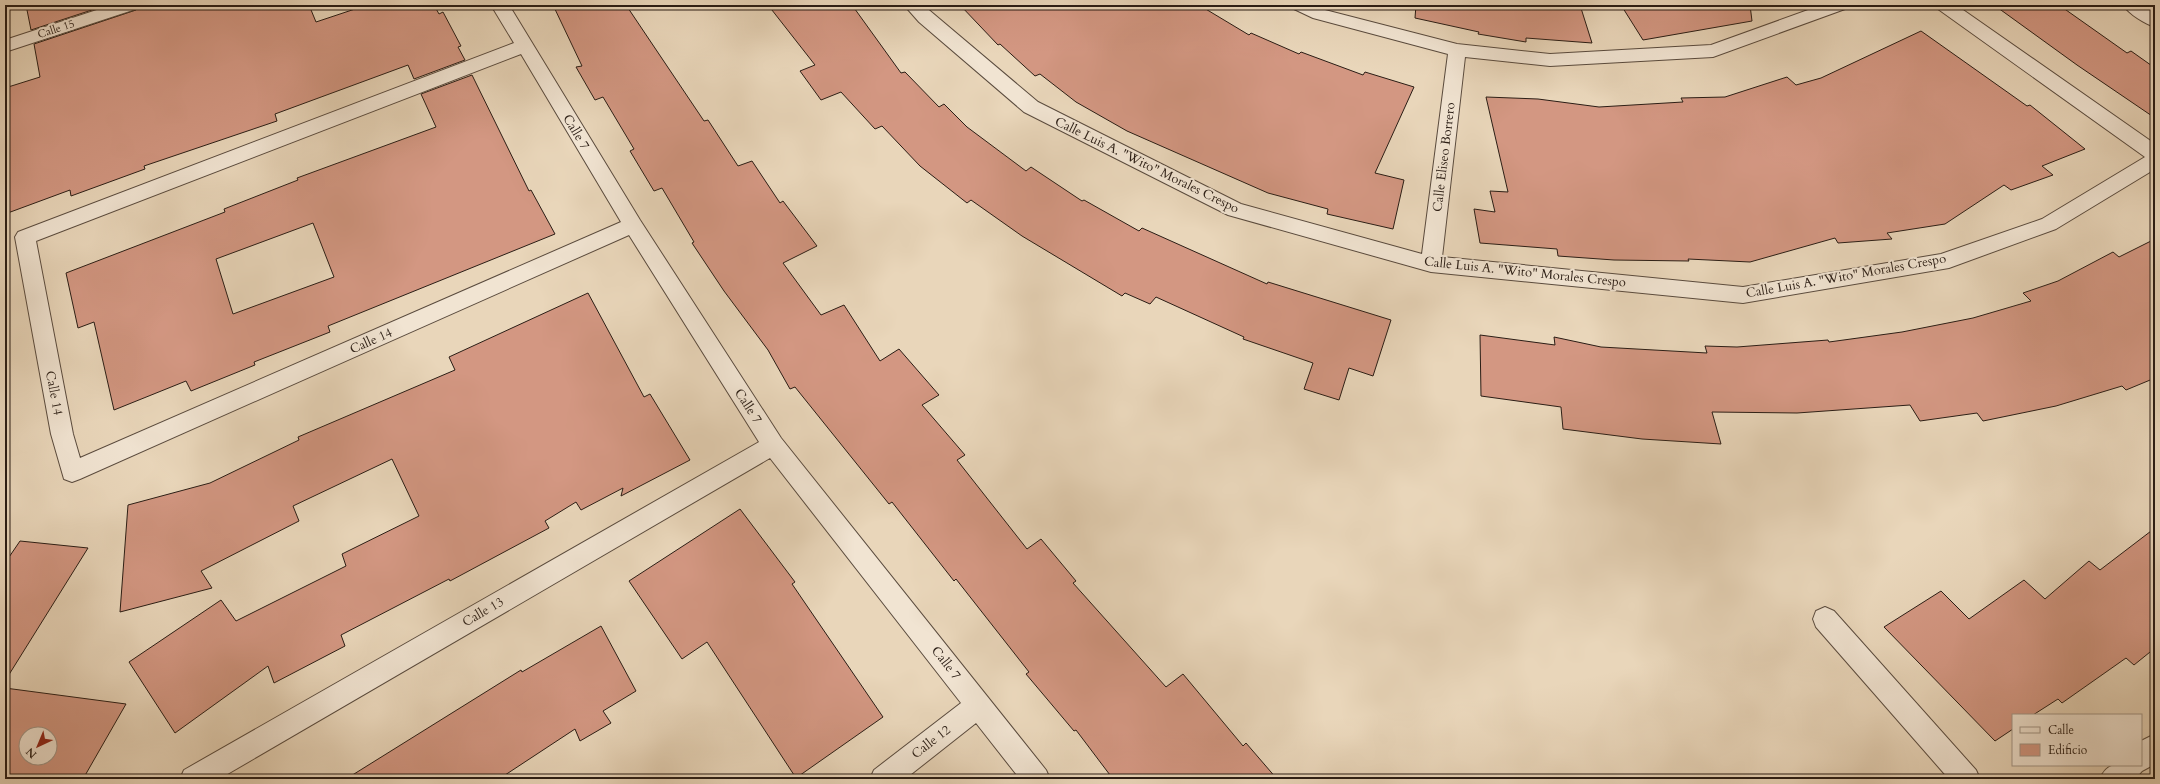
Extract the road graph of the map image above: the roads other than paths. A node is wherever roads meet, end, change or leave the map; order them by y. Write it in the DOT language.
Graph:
graph roads {
  1 [pos="130,5"];
  2 [pos="500,5"];
  3 [pos="913,5"];
  4 [pos="1300,5"];
  5 [pos="1839,5"];
  6 [pos="1944,5"];
  7 [pos="2132,5"];
  8 [pos="2155,21"];
  9 [pos="5,46"];
  10 [pos="525,46"];
  11 [pos="1457,50"];
  12 [pos="2155,154"];
  13 [pos="2155,160"];
  14 [pos="633,225"];
  15 [pos="1431,264"];
  16 [pos="773,445"];
  17 [pos="1825,619"];
  18 [pos="979,705"];
  19 [pos="2155,747"];
  20 [pos="2142,757"];
  21 [pos="2130,766"];
  22 [pos="193,779"];
  23 [pos="883,779"];
  24 [pos="1038,779"];
  25 [pos="1967,779"];
  26 [pos="2113,779"];
  1 -- 9 [label="street, Calle 15"];
  2 -- 10 [label="street, Calle 7"];
  3 -- 15 [label="street, Calle Luis A. \"Wito\" Morales Crespo"];
  4 -- 11 [label="street"];
  5 -- 11 [label="street"];
  6 -- 12 [label="street"];
  7 -- 8 [label="street"];
  10 -- 14 [label="street, Calle 7"];
  10 -- 14 [label="street, Calle 14"];
  11 -- 15 [label="street, Calle Eliseo Borrero"];
  13 -- 15 [label="street, Calle Luis A. \"Wito\" Morales Crespo"];
  14 -- 16 [label="street, Calle 7"];
  16 -- 18 [label="street, Calle 7"];
  16 -- 22 [label="street, Calle 13"];
  17 -- 25 [label="street"];
  18 -- 23 [label="street, Calle 12"];
  18 -- 24 [label="street, Calle 7"];
  19 -- 20 [label="street"];
  21 -- 26 [label="street"];
}
